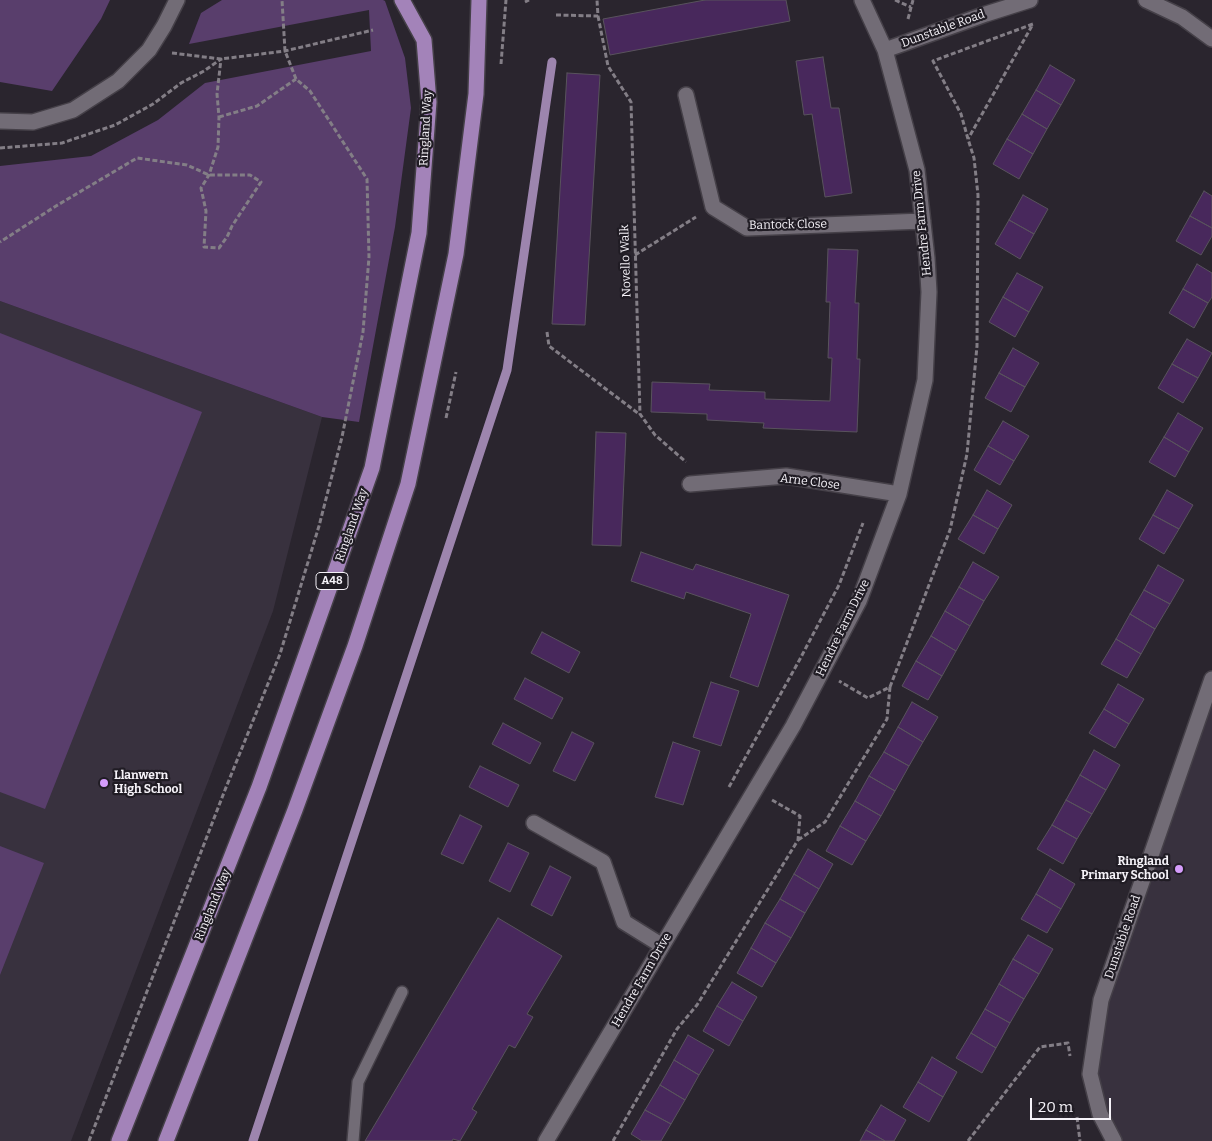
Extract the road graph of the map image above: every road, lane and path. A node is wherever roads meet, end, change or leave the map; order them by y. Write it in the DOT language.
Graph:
graph roads {
  1 [pos="282,0"];
  2 [pos="402,0"];
  3 [pos="479,0"];
  4 [pos="530,0"];
  5 [pos="597,0"];
  6 [pos="862,0"];
  7 [pos="895,0"];
  8 [pos="1030,0"];
  9 [pos="1146,0"];
  10 [pos="178,1"];
  11 [pos="525,2"];
  12 [pos="911,7"];
  13 [pos="556,16"];
  14 [pos="598,16"];
  15 [pos="373,30"];
  16 [pos="1212,40"];
  17 [pos="149,50"];
  18 [pos="885,50"];
  19 [pos="285,51"];
  20 [pos="221,60"];
  21 [pos="296,78"];
  22 [pos="686,95"];
  23 [pos="219,117"];
  24 [pos="0,120"];
  25 [pos="968,139"];
  26 [pos="0,148"];
  27 [pos="209,176"];
  28 [pos="713,207"];
  29 [pos="923,221"];
  30 [pos="0,242"];
  31 [pos="635,256"];
  32 [pos="548,332"];
  33 [pos="640,414"];
  34 [pos="710,482"];
  35 [pos="690,484"];
  36 [pos="876,491"];
  37 [pos="900,494"];
  38 [pos="822,671"];
  39 [pos="1212,679"];
  40 [pos="890,687"];
  41 [pos="755,790"];
  42 [pos="726,793"];
  43 [pos="534,823"];
  44 [pos="798,840"];
  45 [pos="661,945"];
  46 [pos="402,992"];
  47 [pos="1070,1063"];
  48 [pos="1076,1112"];
  49 [pos="90,1141"];
  50 [pos="119,1141"];
  51 [pos="166,1141"];
  52 [pos="353,1141"];
  53 [pos="546,1141"];
  54 [pos="613,1141"];
  55 [pos="968,1141"];
  56 [pos="1080,1141"];
  57 [pos="1114,1141"];
  1 -- 19 [label="path"];
  2 -- 50 [label="main road, Ringland Way / A48"];
  3 -- 51 [label="main road"];
  4 -- 11 [label="path"];
  5 -- 14 [label="path, Novello Walk"];
  6 -- 18 [label="street, Hendre Farm Drive"];
  7 -- 12 [label="path"];
  8 -- 18 [label="street, Dunstable Road"];
  9 -- 16 [label="street"];
  10 -- 17 [label="street"];
  13 -- 14 [label="path"];
  14 -- 31 [label="path, Novello Walk"];
  15 -- 19 [label="path"];
  17 -- 20 [label="path"];
  17 -- 24 [label="street"];
  18 -- 29 [label="street, Hendre Farm Drive"];
  19 -- 20 [label="path"];
  19 -- 21 [label="path"];
  20 -- 23 [label="path"];
  20 -- 26 [label="path"];
  21 -- 23 [label="path"];
  21 -- 49 [label="path"];
  22 -- 28 [label="street"];
  23 -- 27 [label="path"];
  25 -- 25 [label="path"];
  25 -- 40 [label="path"];
  27 -- 27 [label="path"];
  27 -- 30 [label="path"];
  28 -- 29 [label="street, Bantock Close"];
  28 -- 31 [label="path"];
  29 -- 37 [label="street, Hendre Farm Drive"];
  31 -- 33 [label="path, Novello Walk"];
  32 -- 33 [label="path"];
  33 -- 34 [label="path"];
  34 -- 35 [label="street, Arne Close"];
  34 -- 36 [label="street, Arne Close"];
  36 -- 37 [label="street, Arne Close"];
  36 -- 42 [label="path"];
  37 -- 38 [label="street, Hendre Farm Drive"];
  38 -- 40 [label="path"];
  38 -- 41 [label="street, Hendre Farm Drive"];
  39 -- 57 [label="street, Dunstable Road"];
  40 -- 44 [label="path"];
  41 -- 44 [label="path"];
  41 -- 45 [label="street, Hendre Farm Drive"];
  43 -- 45 [label="street"];
  44 -- 54 [label="path"];
  45 -- 53 [label="street, Hendre Farm Drive"];
  46 -- 52 [label="lane"];
  47 -- 55 [label="path"];
  48 -- 56 [label="path"];
}
